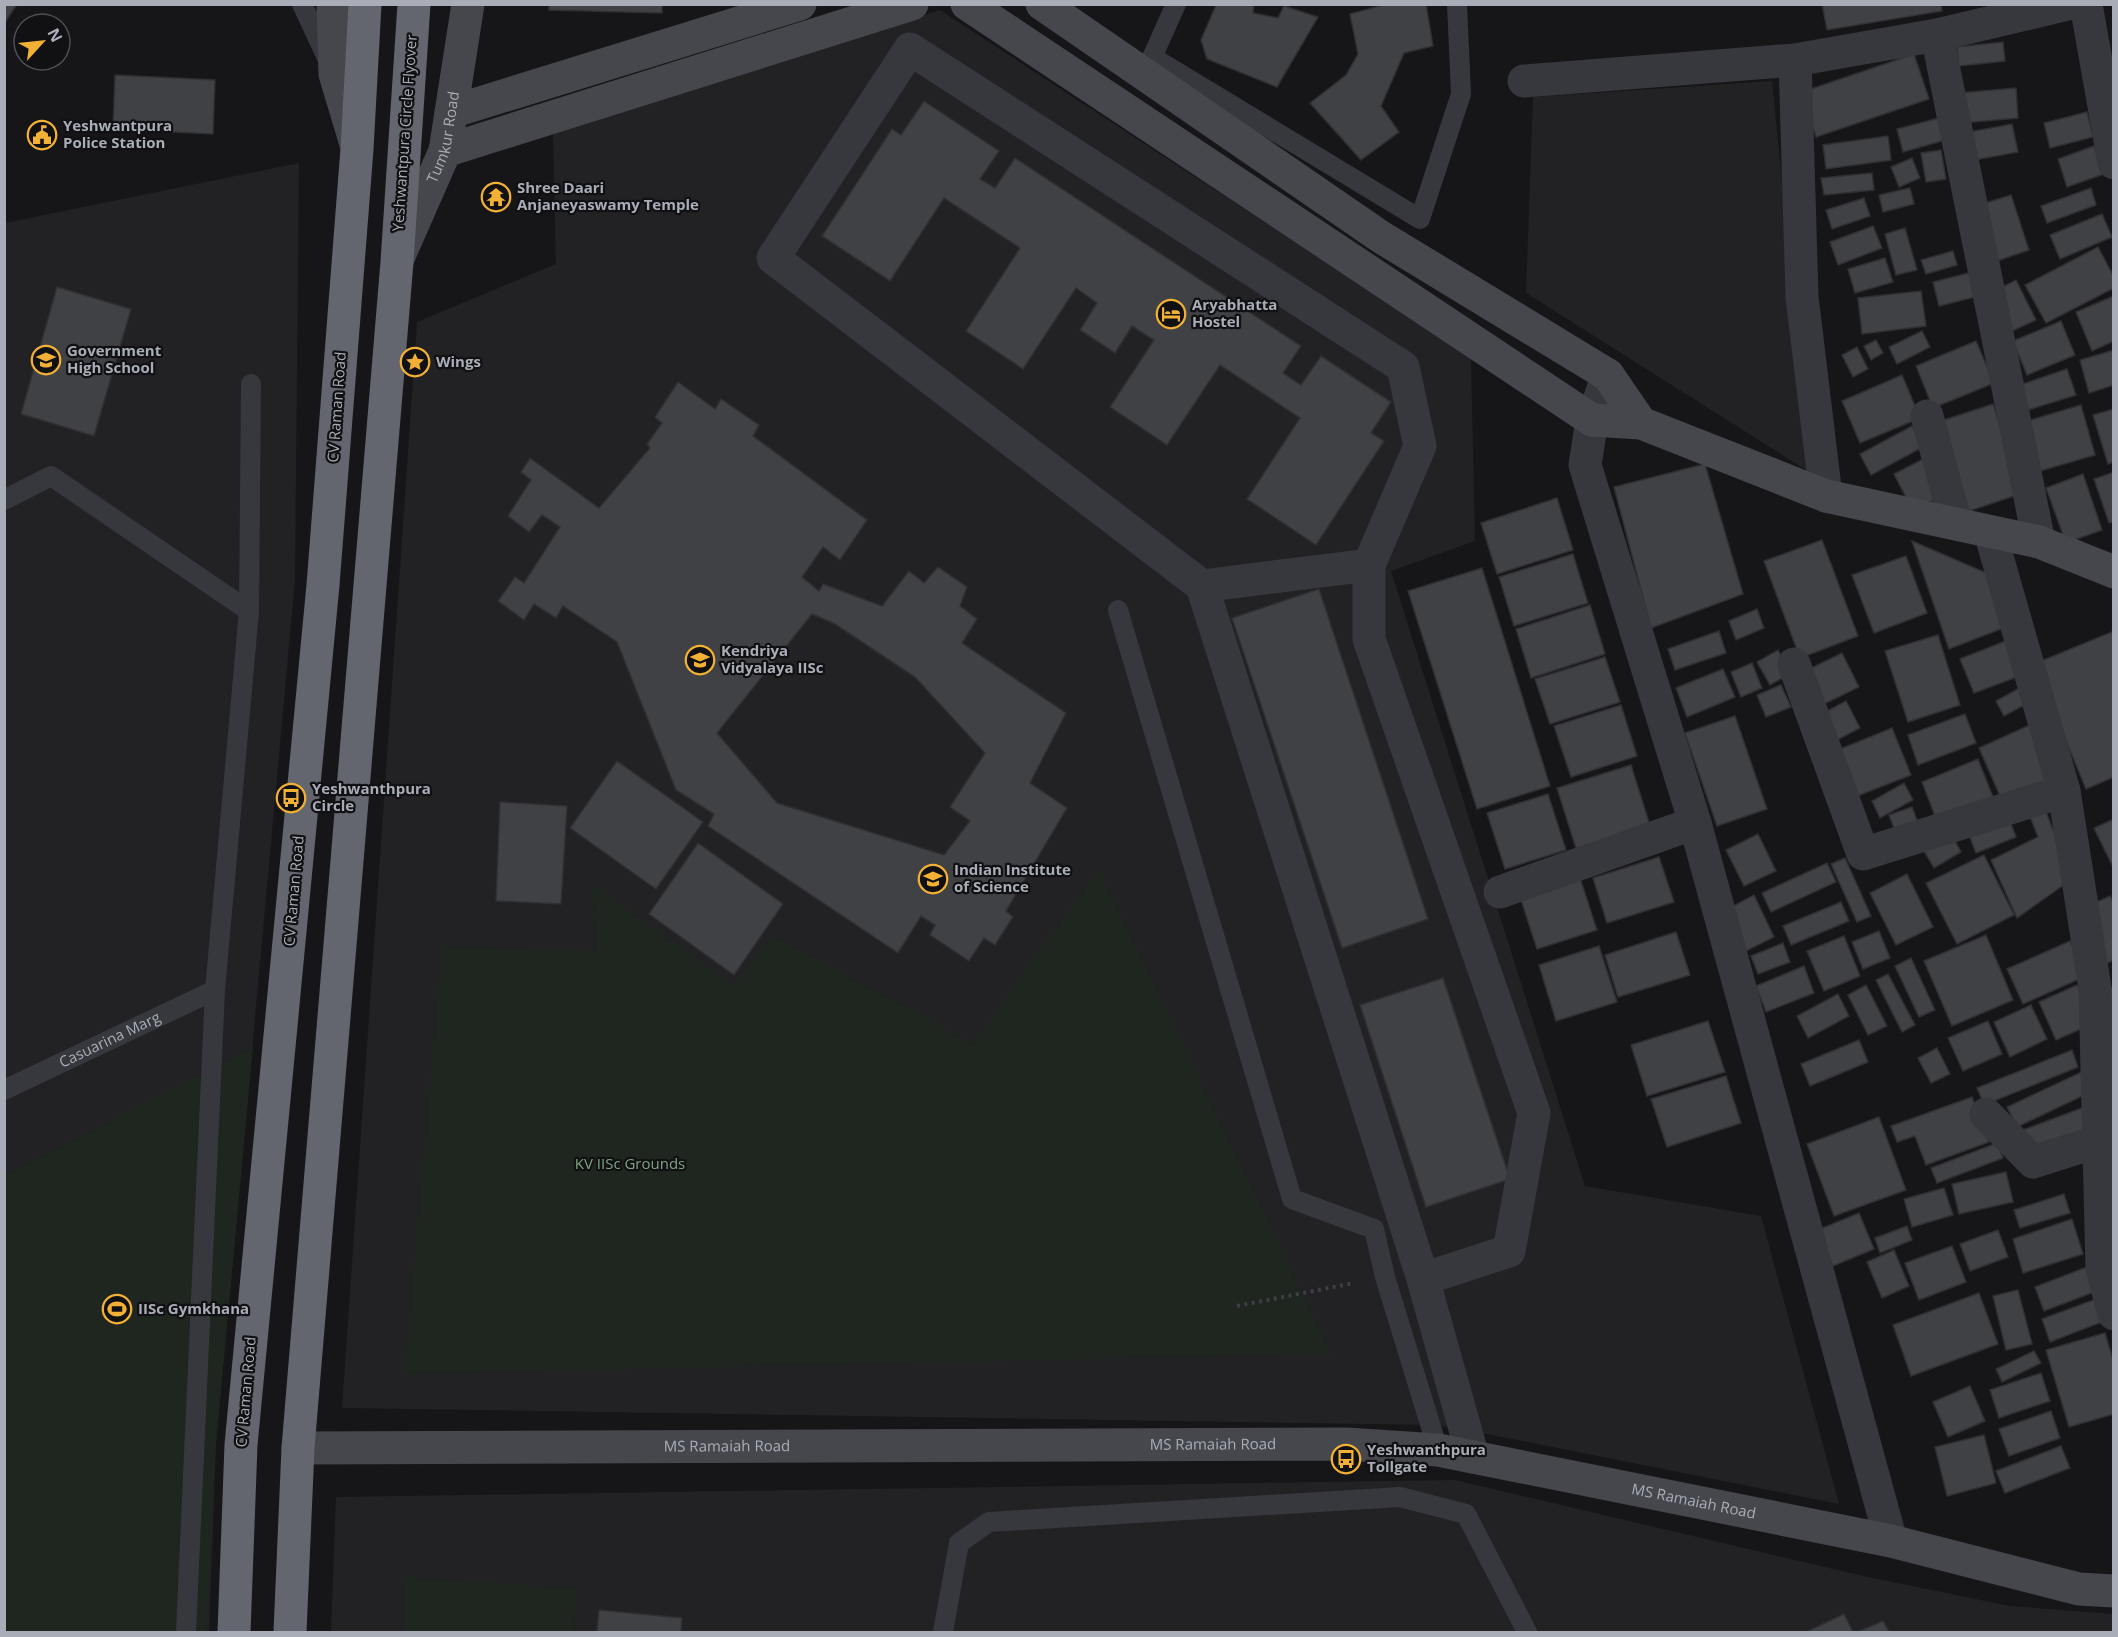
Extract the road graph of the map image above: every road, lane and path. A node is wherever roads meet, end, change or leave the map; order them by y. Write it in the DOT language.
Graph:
graph roads {
  1 [pos="302,4"];
  2 [pos="333,4"];
  3 [pos="365,4"];
  4 [pos="414,4"];
  5 [pos="468,4"];
  6 [pos="800,4"];
  7 [pos="912,4"];
  8 [pos="967,4"];
  9 [pos="1042,4"];
  10 [pos="1176,4"];
  11 [pos="1457,4"];
  12 [pos="2068,4"];
  13 [pos="2086,4"];
  14 [pos="1937,34"];
  15 [pos="1795,60"];
  16 [pos="1148,66"];
  17 [pos="335,74"];
  18 [pos="1524,81"];
  19 [pos="451,112"];
  20 [pos="357,149"];
  21 [pos="445,151"];
  22 [pos="2114,164"];
  23 [pos="397,262"];
  24 [pos="1608,375"];
  25 [pos="250,384"];
  26 [pos="1927,416"];
  27 [pos="1592,420"];
  28 [pos="1641,423"];
  29 [pos="1826,496"];
  30 [pos="4,500"];
  31 [pos="1956,524"];
  32 [pos="1990,532"];
  33 [pos="2039,542"];
  34 [pos="1369,565"];
  35 [pos="2114,572"];
  36 [pos="1202,586"];
  37 [pos="1118,610"];
  38 [pos="249,611"];
  39 [pos="1794,664"];
  40 [pos="2064,791"];
  41 [pos="1695,823"];
  42 [pos="1500,892"];
  43 [pos="215,990"];
  44 [pos="4,1090"];
  45 [pos="1986,1114"];
  46 [pos="2099,1141"];
  47 [pos="2108,1267"];
  48 [pos="1385,1277"];
  49 [pos="1423,1279"];
  50 [pos="1237,1306"];
  51 [pos="2114,1314"];
  52 [pos="298,1448"];
  53 [pos="1438,1450"];
  54 [pos="1473,1457"];
  55 [pos="1891,1541"];
  56 [pos="2114,1591"];
  57 [pos="1509,1597"];
  58 [pos="186,1632"];
  59 [pos="234,1632"];
  60 [pos="290,1632"];
  61 [pos="943,1632"];
  62 [pos="1510,1632"];
  63 [pos="1527,1632"];
  1 -- 17 [label="lane"];
  2 -- 17 [label="street"];
  3 -- 20 [label="highway"];
  4 -- 23 [label="highway, Yeshwantpura Circle Flyover"];
  5 -- 19 [label="street, Tumkur Road"];
  6 -- 19 [label="street"];
  7 -- 21 [label="street"];
  8 -- 27 [label="street"];
  9 -- 16 [label="street"];
  10 -- 16 [label="lane"];
  11 -- 16 [label="lane"];
  12 -- 14 [label="street"];
  13 -- 22 [label="street"];
  14 -- 15 [label="street"];
  14 -- 33 [label="street"];
  15 -- 18 [label="street"];
  15 -- 29 [label="street"];
  16 -- 24 [label="street"];
  17 -- 20 [label="street"];
  19 -- 21 [label="street, Tumkur Road"];
  20 -- 59 [label="highway, CV Raman Road"];
  21 -- 23 [label="street, Tumkur Road"];
  23 -- 52 [label="highway"];
  24 -- 27 [label="street"];
  24 -- 28 [label="street"];
  25 -- 38 [label="lane"];
  26 -- 31 [label="street"];
  27 -- 28 [label="street"];
  27 -- 41 [label="street"];
  28 -- 29 [label="street"];
  29 -- 31 [label="street"];
  30 -- 38 [label="lane"];
  31 -- 32 [label="street"];
  32 -- 33 [label="street"];
  32 -- 40 [label="street"];
  33 -- 35 [label="street"];
  34 -- 36 [label="street"];
  34 -- 36 [label="street"];
  34 -- 49 [label="street"];
  36 -- 49 [label="street"];
  37 -- 48 [label="lane"];
  38 -- 43 [label="lane"];
  39 -- 40 [label="street"];
  40 -- 46 [label="street"];
  41 -- 42 [label="street"];
  41 -- 55 [label="street"];
  43 -- 44 [label="lane, Casuarina Marg"];
  43 -- 58 [label="lane"];
  45 -- 46 [label="street"];
  46 -- 47 [label="street"];
  47 -- 51 [label="street"];
  48 -- 50 [label="path"];
  48 -- 53 [label="lane"];
  49 -- 54 [label="street"];
  52 -- 53 [label="street, MS Ramaiah Road"];
  52 -- 60 [label="highway"];
  53 -- 54 [label="street, MS Ramaiah Road"];
  54 -- 55 [label="street, MS Ramaiah Road"];
  55 -- 56 [label="street, MS Ramaiah Road"];
  57 -- 61 [label="lane"];
  57 -- 62 [label="lane"];
  57 -- 63 [label="lane"];
}
